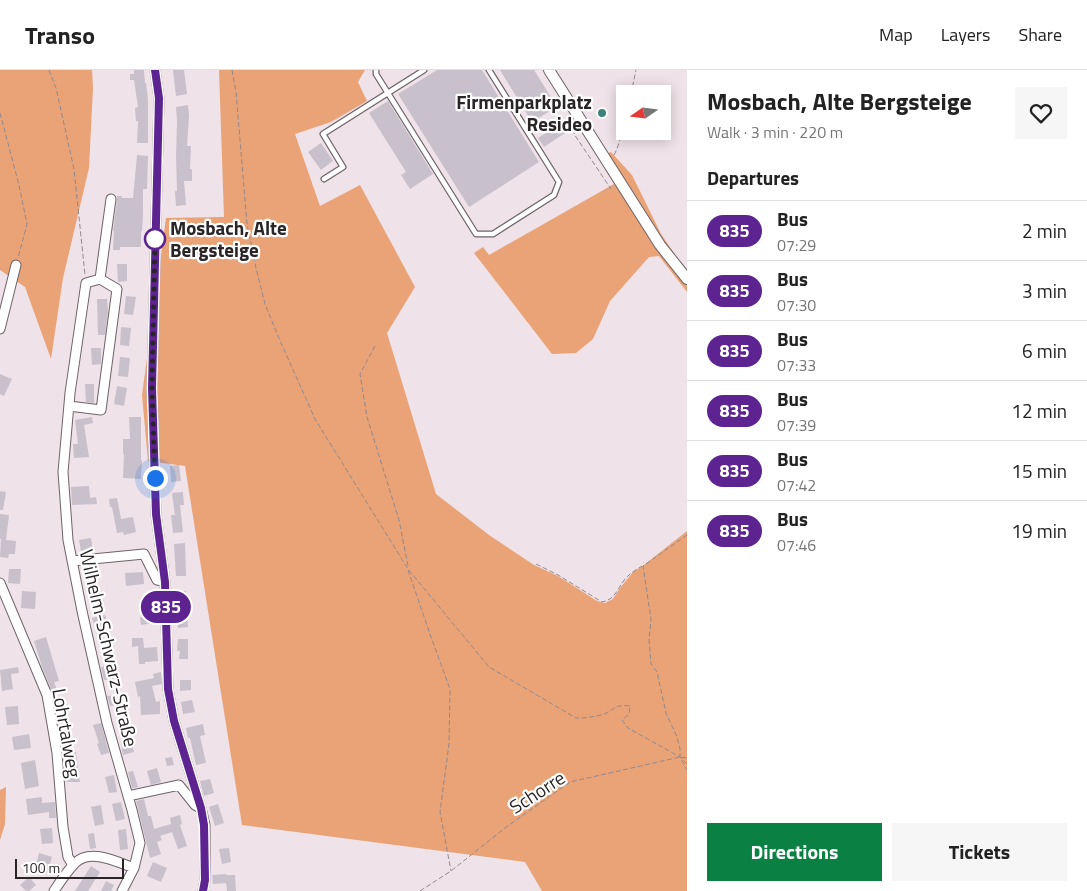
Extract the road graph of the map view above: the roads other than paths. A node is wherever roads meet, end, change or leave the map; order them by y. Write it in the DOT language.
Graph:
graph roads {
  1 [pos="155,70"];
  2 [pos="376,70"];
  3 [pos="424,70"];
  4 [pos="489,70"];
  5 [pos="549,70"];
  6 [pos="388,93"];
  7 [pos="324,179"];
  8 [pos="111,199"];
  9 [pos="16,265"];
  10 [pos="100,279"];
  11 [pos="687,279"];
  12 [pos="0,329"];
  13 [pos="69,406"];
  14 [pos="72,561"];
  15 [pos="165,582"];
  16 [pos="0,583"];
  17 [pos="128,796"];
  18 [pos="201,808"];
  19 [pos="73,864"];
  20 [pos="134,868"];
  21 [pos="54,891"];
  22 [pos="122,891"];
  23 [pos="204,891"];
  1 -- 15 [label="street"];
  2 -- 6 [label="lane"];
  3 -- 6 [label="lane"];
  4 -- 6 [label="lane"];
  5 -- 11 [label="street"];
  6 -- 7 [label="lane"];
  8 -- 10 [label="street"];
  9 -- 12 [label="street"];
  10 -- 13 [label="street, Wilhelm-Schwarz-Straße"];
  10 -- 13 [label="street"];
  13 -- 14 [label="street, Wilhelm-Schwarz-Straße"];
  14 -- 15 [label="street"];
  14 -- 17 [label="street, Wilhelm-Schwarz-Straße"];
  15 -- 18 [label="street"];
  16 -- 19 [label="street, Lohrtalweg"];
  17 -- 18 [label="street"];
  17 -- 20 [label="street, Wilhelm-Schwarz-Straße"];
  18 -- 23 [label="street"];
  19 -- 20 [label="street"];
  19 -- 21 [label="street"];
  20 -- 22 [label="street, Wilhelm-Schwarz-Straße"];
}
